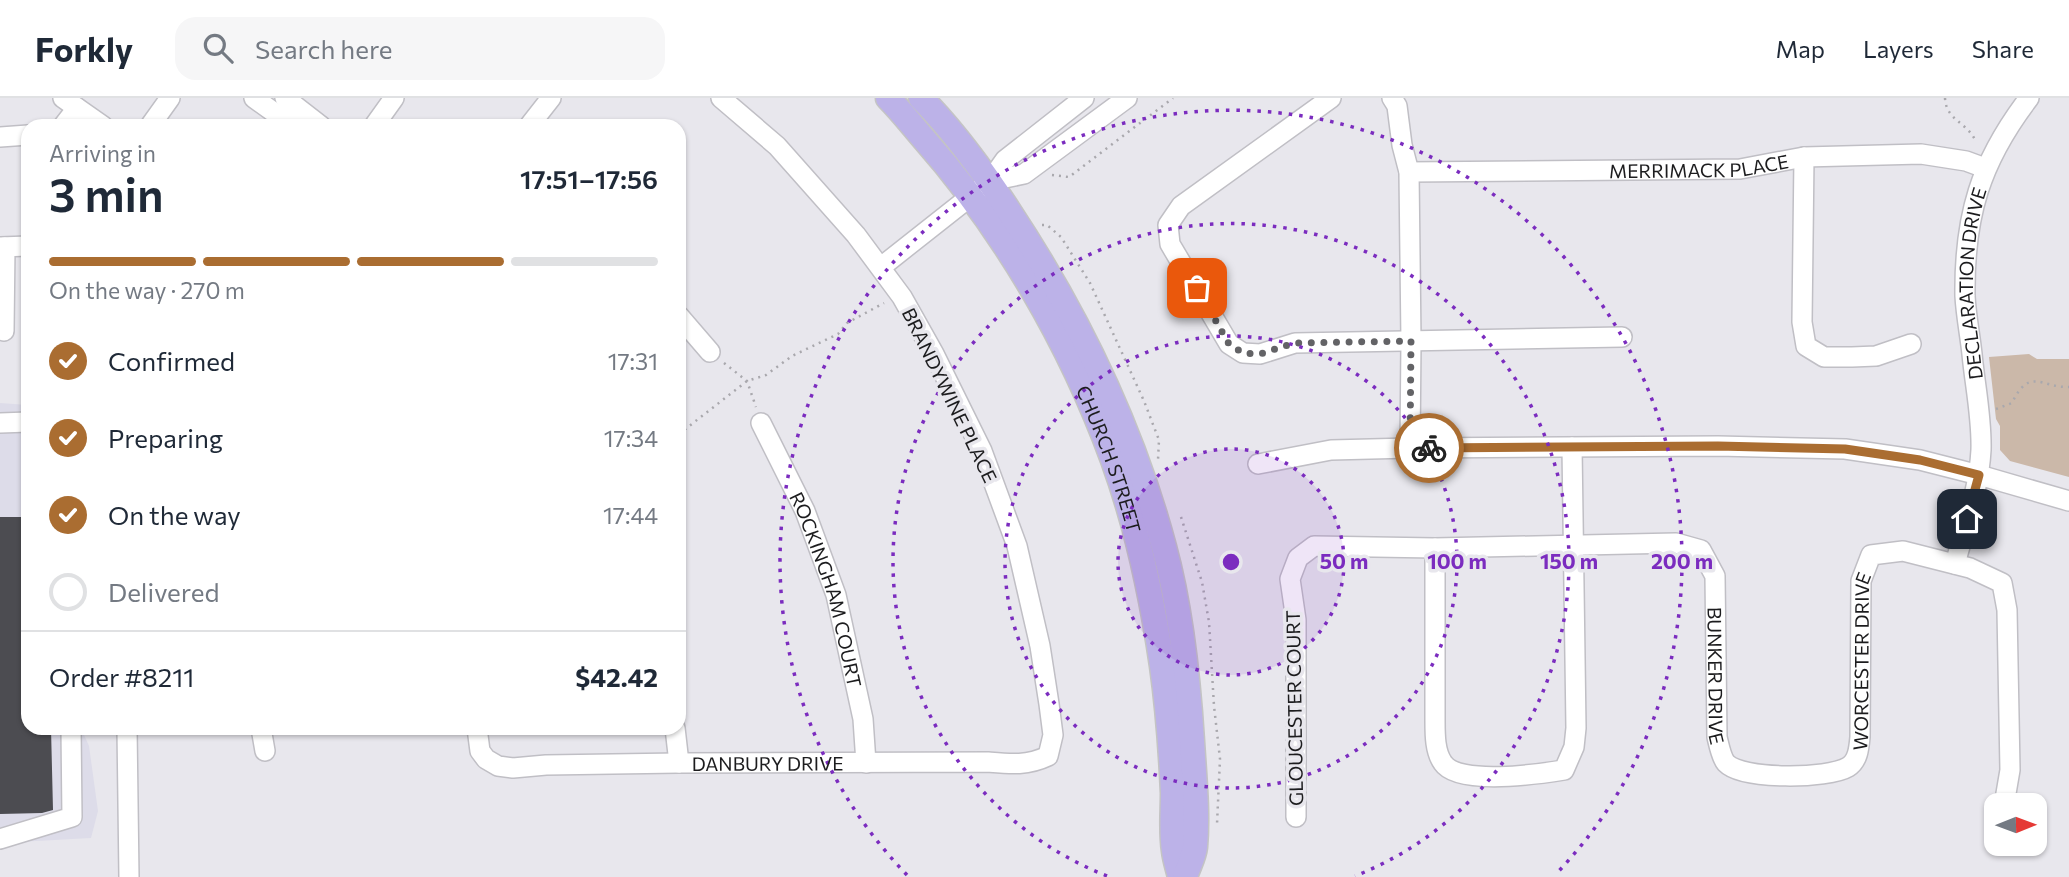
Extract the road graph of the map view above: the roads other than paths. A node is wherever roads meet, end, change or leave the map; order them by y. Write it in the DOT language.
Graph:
graph roads {
  1 [pos="170,98"];
  2 [pos="254,98"];
  3 [pos="285,98"];
  4 [pos="394,98"];
  5 [pos="551,98"];
  6 [pos="721,98"];
  7 [pos="887,98"];
  8 [pos="922,98"];
  9 [pos="1084,98"];
  10 [pos="1127,98"];
  11 [pos="1331,98"];
  12 [pos="1392,98"];
  13 [pos="2029,98"];
  14 [pos="70,103"];
  15 [pos="93,119"];
  16 [pos="161,119"];
  17 [pos="283,119"];
  18 [pos="312,119"];
  19 [pos="379,119"];
  20 [pos="534,119"];
  21 [pos="21,136"];
  22 [pos="0,137"];
  23 [pos="1804,157"];
  24 [pos="1986,168"];
  25 [pos="1409,172"];
  26 [pos="980,188"];
  27 [pos="21,246"];
  28 [pos="2,247"];
  29 [pos="881,267"];
  30 [pos="686,324"];
  31 [pos="4,331"];
  32 [pos="1622,337"];
  33 [pos="1411,341"];
  34 [pos="1911,344"];
  35 [pos="710,352"];
  36 [pos="21,422"];
  37 [pos="0,423"];
  38 [pos="761,423"];
  39 [pos="1572,447"];
  40 [pos="1410,449"];
  41 [pos="1258,464"];
  42 [pos="1979,475"];
  43 [pos="2069,501"];
  44 [pos="1574,544"];
  45 [pos="1435,548"];
  46 [pos="1955,564"];
  47 [pos="71,735"];
  48 [pos="127,735"];
  49 [pos="262,735"];
  50 [pos="478,735"];
  51 [pos="676,735"];
  52 [pos="265,751"];
  53 [pos="1048,756"];
  54 [pos="679,763"];
  55 [pos="866,763"];
  56 [pos="1850,766"];
  57 [pos="2006,793"];
  58 [pos="1296,817"];
  59 [pos="0,839"];
  60 [pos="129,877"];
  61 [pos="1180,877"];
  62 [pos="1185,877"];
  1 -- 16 [label="street"];
  2 -- 17 [label="street"];
  3 -- 18 [label="street"];
  4 -- 19 [label="street"];
  5 -- 20 [label="street"];
  6 -- 29 [label="street, BRANDYWINE PLACE"];
  7 -- 26 [label="main road, CHURCH STREET"];
  8 -- 26 [label="main road, CHURCH STREET"];
  9 -- 26 [label="street"];
  10 -- 26 [label="street"];
  11 -- 33 [label="street"];
  12 -- 25 [label="street"];
  13 -- 24 [label="street, DECLARATION DRIVE"];
  14 -- 15 [label="street"];
  21 -- 22 [label="street"];
  23 -- 24 [label="street, MERRIMACK PLACE"];
  23 -- 25 [label="street, MERRIMACK PLACE"];
  23 -- 34 [label="street"];
  24 -- 42 [label="street, DECLARATION DRIVE"];
  25 -- 33 [label="street"];
  26 -- 29 [label="street"];
  26 -- 61 [label="main road, CHURCH STREET"];
  26 -- 62 [label="main road, CHURCH STREET"];
  27 -- 28 [label="street"];
  28 -- 31 [label="street"];
  29 -- 53 [label="street, BRANDYWINE PLACE"];
  30 -- 35 [label="street"];
  32 -- 33 [label="street"];
  33 -- 40 [label="street"];
  36 -- 37 [label="street"];
  38 -- 55 [label="street, ROCKINGHAM COURT"];
  39 -- 40 [label="street"];
  39 -- 42 [label="street"];
  39 -- 44 [label="street"];
  40 -- 41 [label="street"];
  42 -- 43 [label="street"];
  42 -- 46 [label="street, DECLARATION DRIVE"];
  44 -- 45 [label="street"];
  44 -- 45 [label="street"];
  44 -- 56 [label="street, BUNKER DRIVE"];
  45 -- 58 [label="street, GLOUCESTER COURT"];
  46 -- 56 [label="street, WORCESTER DRIVE"];
  46 -- 57 [label="street"];
  47 -- 59 [label="street"];
  48 -- 60 [label="street"];
  49 -- 52 [label="street"];
  50 -- 54 [label="street, DANBURY DRIVE"];
  51 -- 54 [label="street"];
  53 -- 55 [label="street, DANBURY DRIVE"];
  54 -- 55 [label="street, DANBURY DRIVE"];
}
